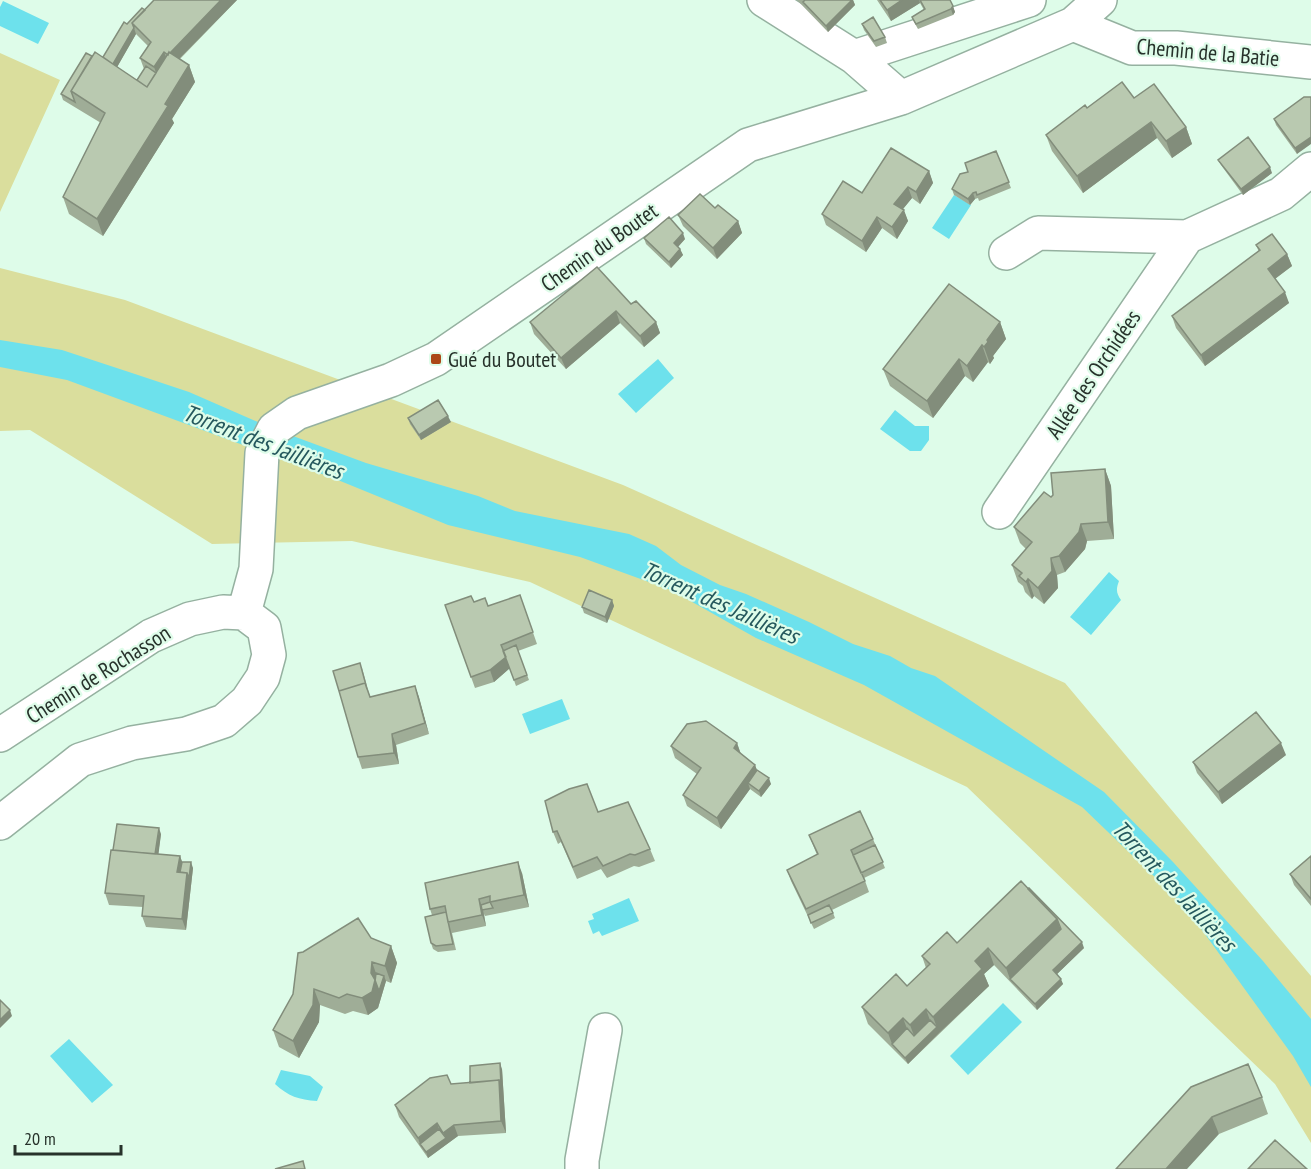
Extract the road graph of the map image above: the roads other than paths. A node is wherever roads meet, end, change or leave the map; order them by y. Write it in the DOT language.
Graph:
graph roads {
  1 [pos="764,0"];
  2 [pos="1029,0"];
  3 [pos="1100,0"];
  4 [pos="1073,24"];
  5 [pos="854,57"];
  6 [pos="1311,62"];
  7 [pos="901,98"];
  8 [pos="1311,169"];
  9 [pos="1187,237"];
  10 [pos="1006,253"];
  11 [pos="999,512"];
  12 [pos="244,613"];
  13 [pos="0,735"];
  14 [pos="0,824"];
  15 [pos="605,1030"];
  16 [pos="582,1169"];
  1 -- 5 [label="street"];
  2 -- 5 [label="street"];
  3 -- 4 [label="street, Chemin du Boutet"];
  4 -- 6 [label="street, Chemin de la Batie"];
  4 -- 7 [label="street, Chemin du Boutet"];
  5 -- 7 [label="street"];
  7 -- 12 [label="street, Chemin du Boutet"];
  8 -- 9 [label="street"];
  9 -- 10 [label="street"];
  9 -- 11 [label="street, Allée des Orchidées"];
  12 -- 13 [label="street, Chemin de Rochasson"];
  12 -- 14 [label="street"];
  15 -- 16 [label="street"];
}
